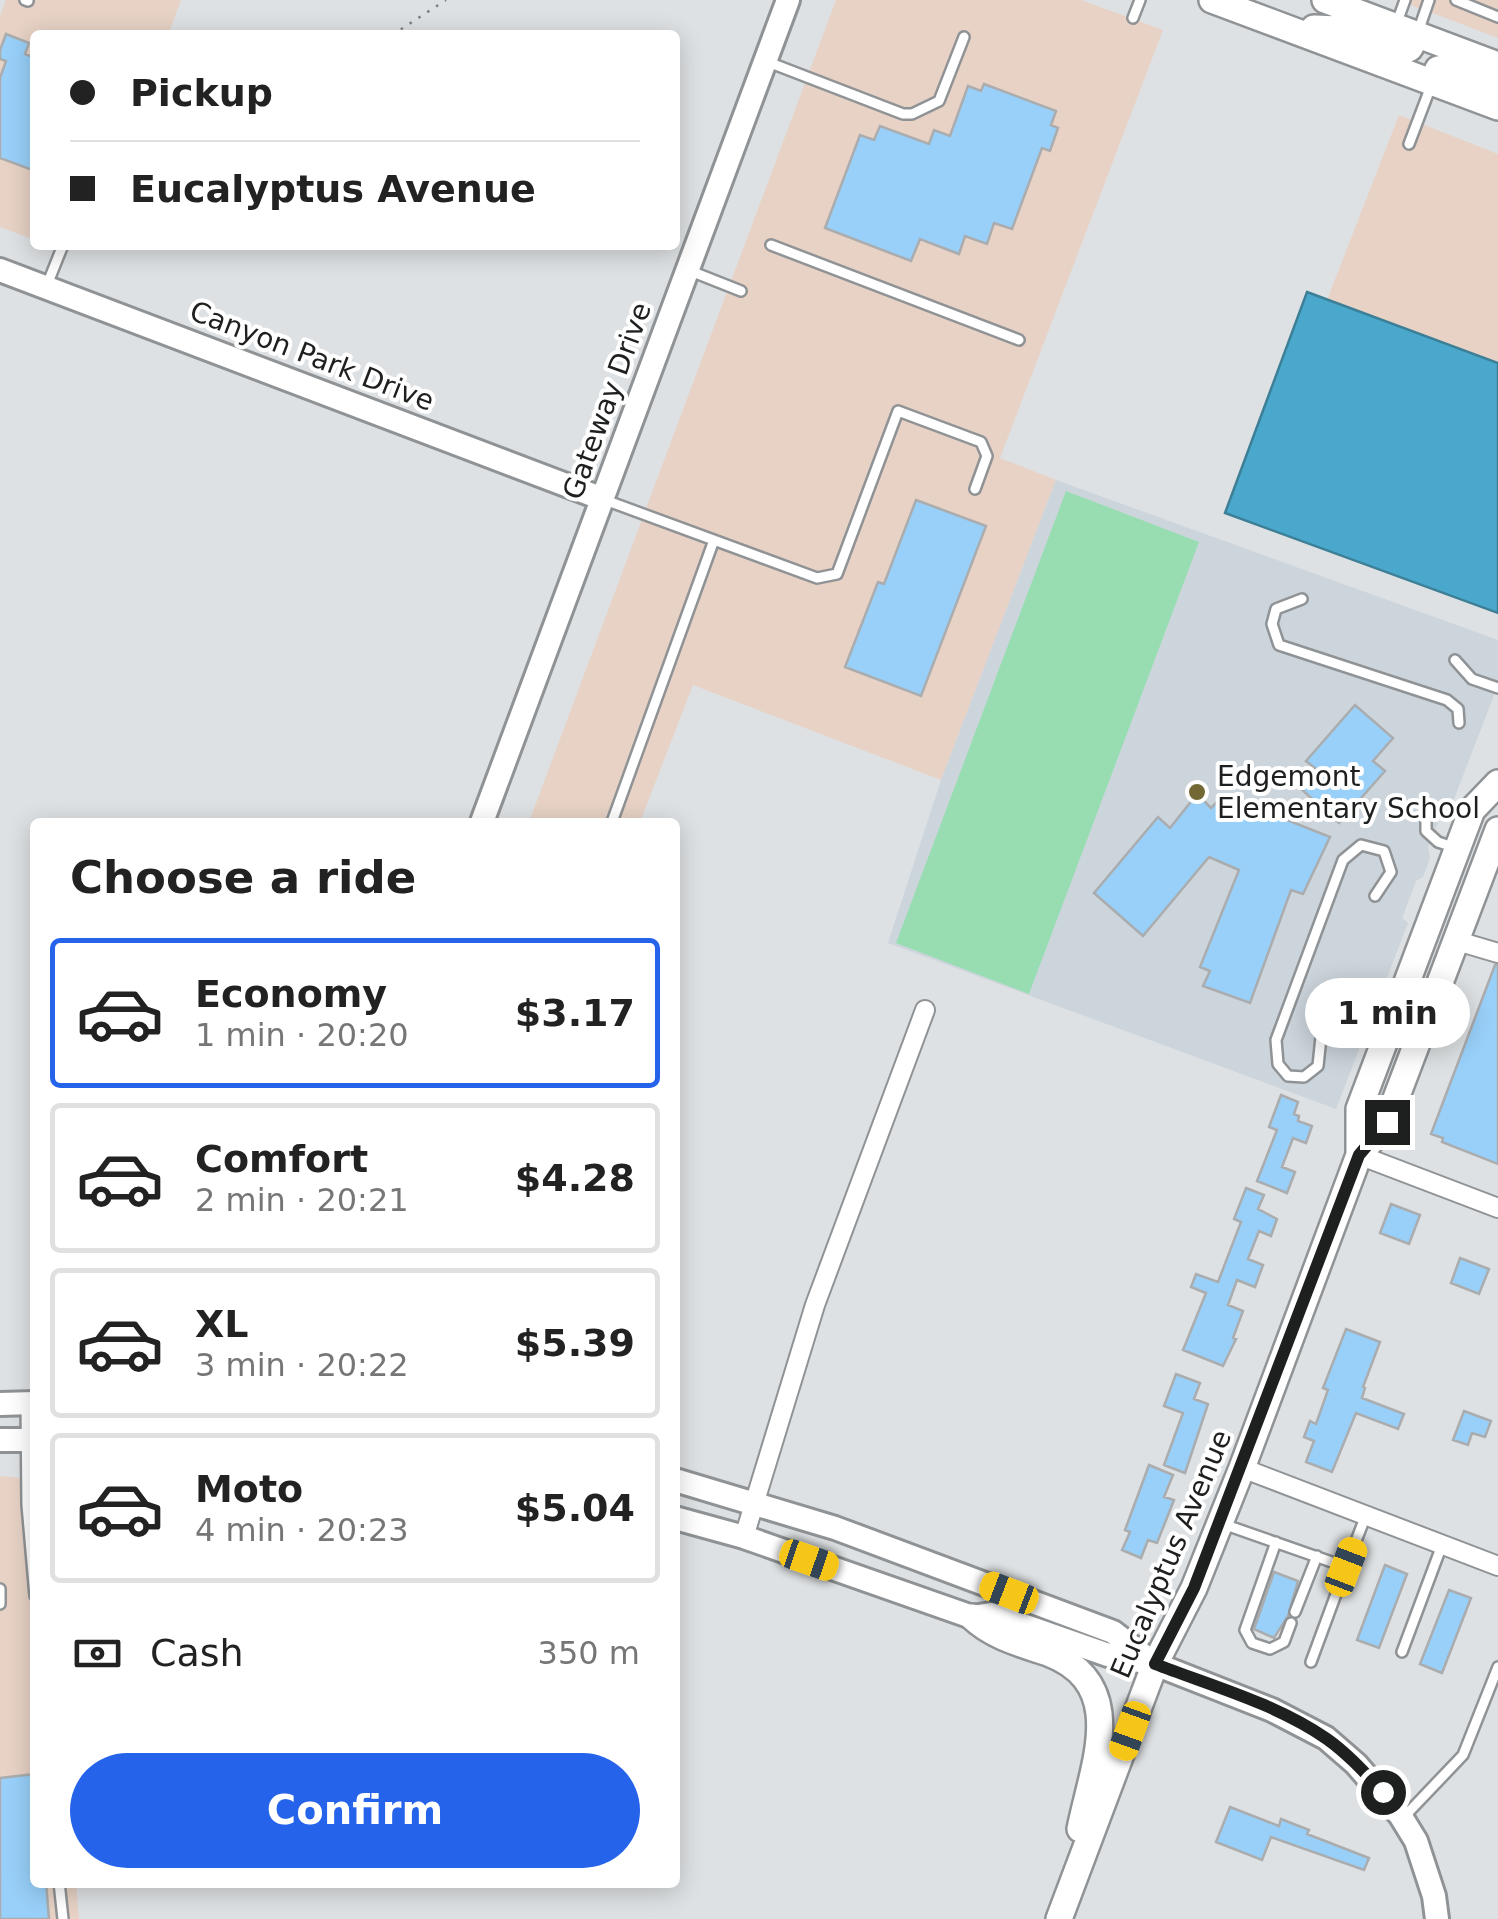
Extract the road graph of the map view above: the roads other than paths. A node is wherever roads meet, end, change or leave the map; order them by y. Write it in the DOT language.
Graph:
graph roads {
  1 [pos="788,0"];
  2 [pos="1140,0"];
  3 [pos="1212,0"];
  4 [pos="1326,0"];
  5 [pos="1405,0"];
  6 [pos="1429,0"];
  7 [pos="1456,0"];
  8 [pos="1132,18"];
  9 [pos="1498,18"];
  10 [pos="1284,26"];
  11 [pos="1406,30"];
  12 [pos="964,37"];
  13 [pos="765,61"];
  14 [pos="1498,66"];
  15 [pos="1432,83"];
  16 [pos="1498,86"];
  17 [pos="1498,107"];
  18 [pos="1409,144"];
  19 [pos="771,244"];
  20 [pos="61,250"];
  21 [pos="0,270"];
  22 [pos="688,270"];
  23 [pos="46,288"];
  24 [pos="741,290"];
  25 [pos="1019,340"];
  26 [pos="975,489"];
  27 [pos="603,498"];
  28 [pos="714,540"];
  29 [pos="1302,598"];
  30 [pos="1455,660"];
  31 [pos="1498,688"];
  32 [pos="1459,723"];
  33 [pos="1498,784"];
  34 [pos="483,818"];
  35 [pos="613,818"];
  36 [pos="1426,818"];
  37 [pos="1498,830"];
  38 [pos="1458,849"];
  39 [pos="1375,896"];
  40 [pos="1454,940"];
  41 [pos="1498,953"];
  42 [pos="1334,1002"];
  43 [pos="926,1010"];
  44 [pos="1392,1024"];
  45 [pos="1321,1037"];
  46 [pos="1359,1155"];
  47 [pos="1498,1208"];
  48 [pos="30,1403"];
  49 [pos="0,1404"];
  50 [pos="0,1440"];
  51 [pos="30,1440"];
  52 [pos="30,1456"];
  53 [pos="1242,1468"];
  54 [pos="680,1481"];
  55 [pos="754,1503"];
  56 [pos="1366,1515"];
  57 [pos="680,1519"];
  58 [pos="1220,1523"];
  59 [pos="30,1538"];
  60 [pos="744,1538"];
  61 [pos="1276,1542"];
  62 [pos="1442,1545"];
  63 [pos="1317,1556"];
  64 [pos="1498,1566"];
  65 [pos="1346,1567"];
  66 [pos="0,1589"];
  67 [pos="0,1604"];
  68 [pos="972,1617"];
  69 [pos="1402,1652"];
  70 [pos="1311,1662"];
  71 [pos="1155,1664"];
  72 [pos="1498,1667"];
  73 [pos="1402,1819"];
  74 [pos="60,1888"];
  75 [pos="1063,1908"];
  76 [pos="62,1919"];
  77 [pos="1437,1919"];
  1 -- 13 [label="street, Gateway Drive"];
  2 -- 8 [label="lane"];
  3 -- 10 [label="main road"];
  4 -- 11 [label="main road"];
  5 -- 11 [label="lane"];
  6 -- 11 [label="lane"];
  7 -- 9 [label="lane"];
  10 -- 11 [label="main road"];
  10 -- 15 [label="main road"];
  11 -- 14 [label="main road"];
  12 -- 13 [label="lane"];
  13 -- 22 [label="street, Gateway Drive"];
  15 -- 16 [label="main road"];
  15 -- 17 [label="main road"];
  15 -- 18 [label="lane"];
  19 -- 25 [label="lane"];
  20 -- 23 [label="lane"];
  21 -- 23 [label="street, Canyon Park Drive"];
  22 -- 24 [label="lane"];
  22 -- 27 [label="street, Gateway Drive"];
  23 -- 27 [label="street, Canyon Park Drive"];
  26 -- 28 [label="lane"];
  27 -- 28 [label="lane"];
  27 -- 34 [label="street, Gateway Drive"];
  28 -- 35 [label="lane"];
  29 -- 32 [label="lane"];
  30 -- 31 [label="lane"];
  33 -- 38 [label="main road, Eucalyptus Avenue"];
  36 -- 38 [label="lane"];
  37 -- 40 [label="main road, Eucalyptus Avenue"];
  38 -- 44 [label="main road, Eucalyptus Avenue"];
  39 -- 45 [label="lane"];
  40 -- 41 [label="street"];
  40 -- 46 [label="main road, Eucalyptus Avenue"];
  42 -- 44 [label="lane"];
  43 -- 55 [label="street"];
  44 -- 46 [label="main road, Eucalyptus Avenue"];
  46 -- 47 [label="street"];
  46 -- 53 [label="main road, Eucalyptus Avenue"];
  48 -- 49 [label="street"];
  50 -- 51 [label="street"];
  52 -- 59 [label="lane"];
  53 -- 56 [label="street"];
  53 -- 58 [label="main road, Eucalyptus Avenue"];
  54 -- 55 [label="street"];
  55 -- 60 [label="street"];
  55 -- 71 [label="street"];
  56 -- 62 [label="street"];
  56 -- 65 [label="lane"];
  57 -- 60 [label="street"];
  58 -- 61 [label="lane"];
  58 -- 71 [label="main road, Eucalyptus Avenue"];
  60 -- 68 [label="street"];
  61 -- 63 [label="lane"];
  61 -- 63 [label="lane"];
  62 -- 64 [label="street"];
  62 -- 69 [label="lane"];
  63 -- 65 [label="lane"];
  65 -- 70 [label="lane"];
  66 -- 67 [label="lane"];
  68 -- 71 [label="street"];
  68 -- 75 [label="main road"];
  71 -- 73 [label="street"];
  71 -- 75 [label="main road, Eucalyptus Avenue"];
  72 -- 73 [label="lane"];
  73 -- 77 [label="street"];
  74 -- 76 [label="lane"];
}
